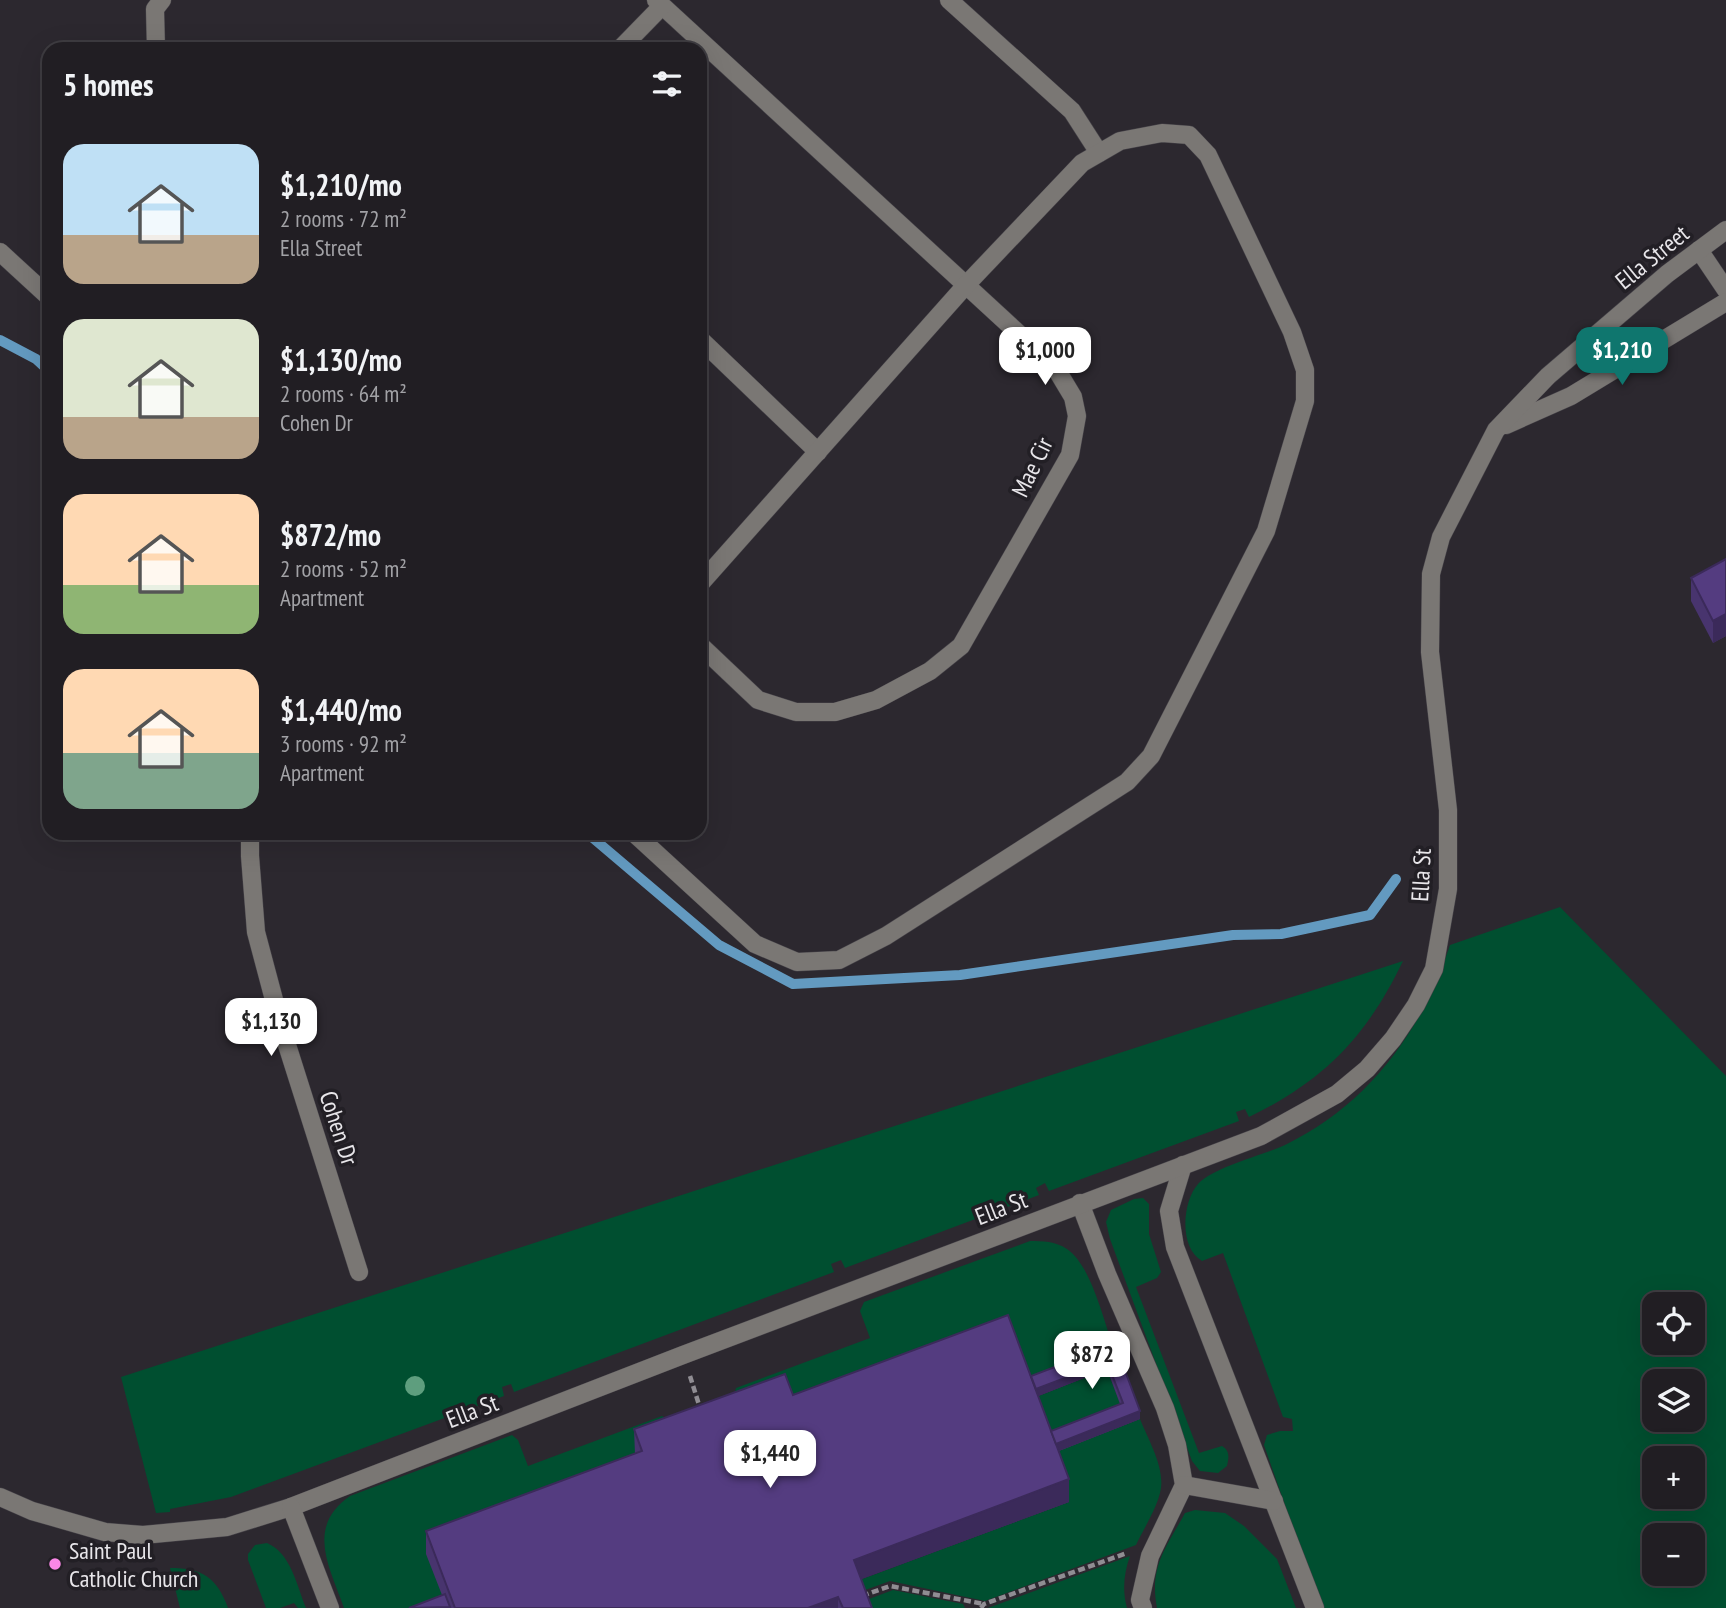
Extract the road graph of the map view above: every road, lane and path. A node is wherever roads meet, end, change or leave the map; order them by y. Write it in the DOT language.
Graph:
graph roads {
  1 [pos="162,0"];
  2 [pos="948,0"];
  3 [pos="659,3"];
  4 [pos="156,42"];
  5 [pos="626,42"];
  6 [pos="701,42"];
  7 [pos="707,47"];
  8 [pos="1099,153"];
  9 [pos="1726,230"];
  10 [pos="1699,250"];
  11 [pos="0,252"];
  12 [pos="966,285"];
  13 [pos="1726,290"];
  14 [pos="42,291"];
  15 [pos="1726,302"];
  16 [pos="707,347"];
  17 [pos="1496,430"];
  18 [pos="818,452"];
  19 [pos="707,576"];
  20 [pos="707,652"];
  21 [pos="250,840"];
  22 [pos="642,840"];
  23 [pos="1183,1165"];
  24 [pos="1080,1203"];
  25 [pos="359,1272"];
  26 [pos="689,1376"];
  27 [pos="701,1413"];
  28 [pos="1184,1485"];
  29 [pos="0,1497"];
  30 [pos="1273,1502"];
  31 [pos="291,1507"];
  32 [pos="0,1511"];
  33 [pos="32,1511"];
  34 [pos="1134,1550"];
  35 [pos="859,1597"];
  36 [pos="983,1606"];
  37 [pos="330,1608"];
  38 [pos="1143,1608"];
  39 [pos="1315,1608"];
  1 -- 4 [label="street"];
  2 -- 8 [label="street"];
  3 -- 5 [label="street"];
  3 -- 6 [label="street, Mae Cir"];
  7 -- 12 [label="street, Mae Cir"];
  8 -- 12 [label="street"];
  8 -- 22 [label="street"];
  9 -- 10 [label="street, Ella Street"];
  10 -- 13 [label="street"];
  10 -- 17 [label="street, Ella Street"];
  11 -- 14 [label="street"];
  12 -- 18 [label="street"];
  12 -- 20 [label="street, Mae Cir"];
  15 -- 17 [label="street"];
  16 -- 18 [label="street"];
  17 -- 23 [label="street, Ella St"];
  18 -- 19 [label="street"];
  21 -- 25 [label="street, Cohen Dr"];
  23 -- 24 [label="street, Ella St"];
  23 -- 30 [label="street"];
  24 -- 28 [label="street"];
  24 -- 31 [label="street, Ella St"];
  26 -- 27 [label="path"];
  28 -- 30 [label="street"];
  28 -- 38 [label="street"];
  29 -- 33 [label="street, Ella St"];
  30 -- 39 [label="street"];
  31 -- 33 [label="street, Ella St"];
  31 -- 37 [label="street"];
  32 -- 33 [label="street"];
  34 -- 36 [label="path"];
  35 -- 36 [label="path"];
}
